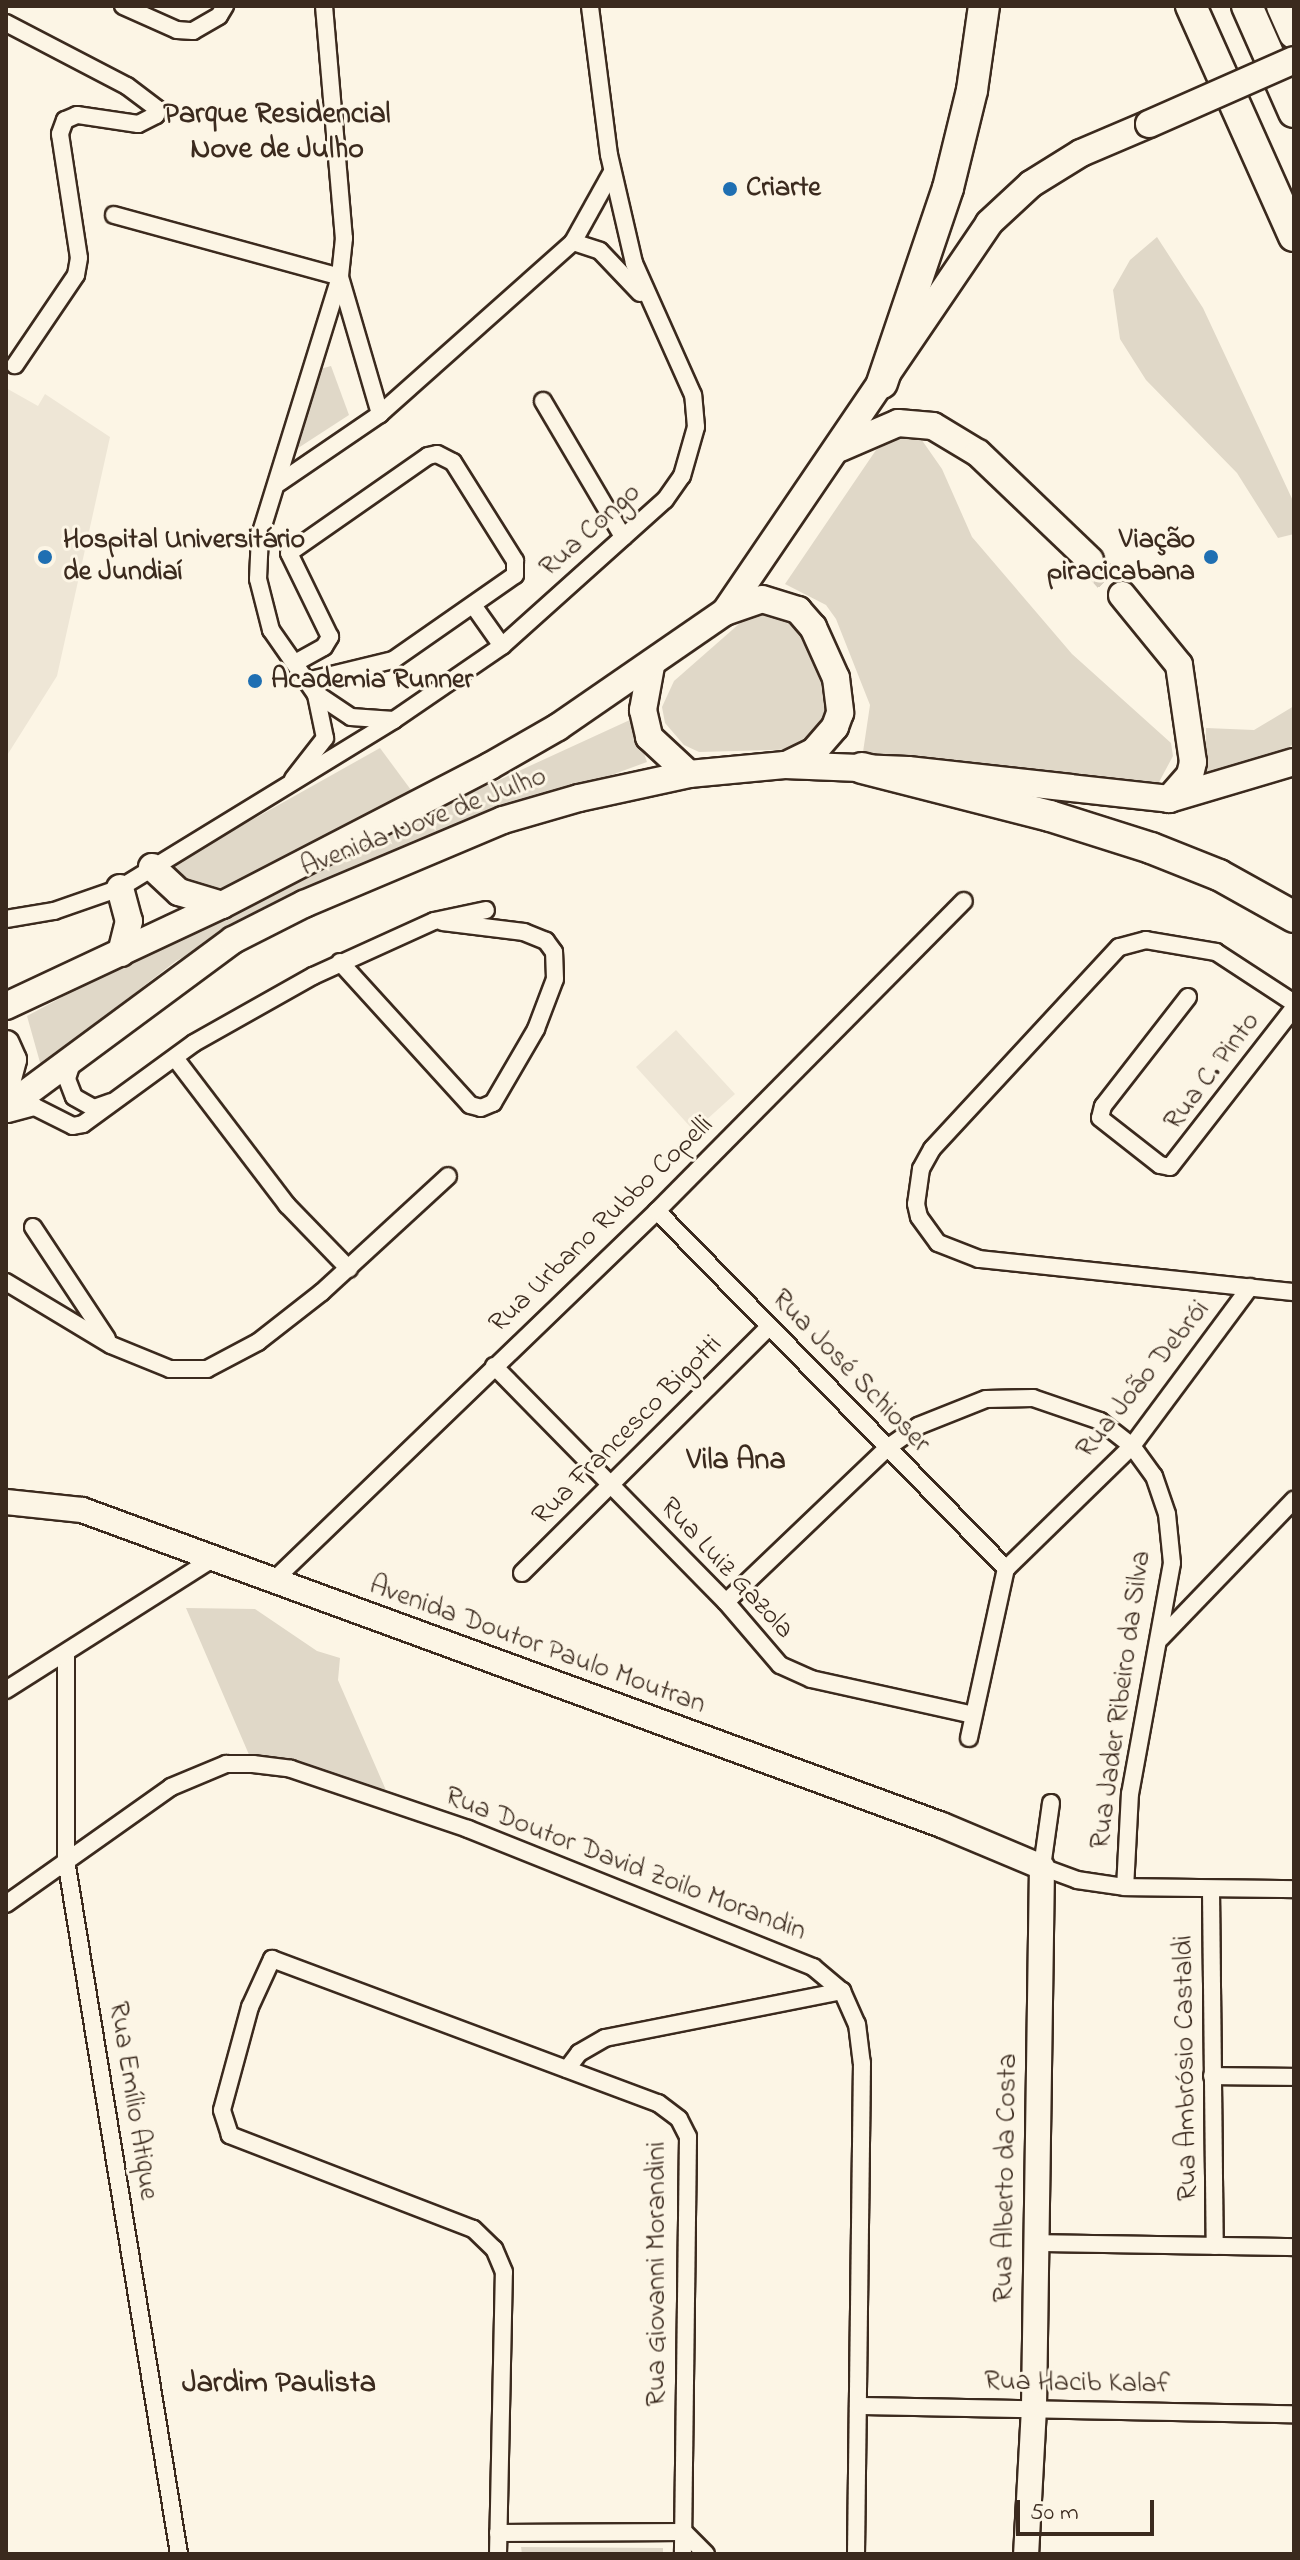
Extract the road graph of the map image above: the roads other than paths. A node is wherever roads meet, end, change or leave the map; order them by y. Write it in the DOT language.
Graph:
graph roads {
  1 [pos="123,6"];
  2 [pos="225,6"];
  3 [pos="324,6"];
  4 [pos="590,6"];
  5 [pos="984,6"];
  6 [pos="1191,6"];
  7 [pos="1247,6"];
  8 [pos="1282,6"];
  9 [pos="6,23"];
  10 [pos="1294,33"];
  11 [pos="1294,60"];
  12 [pos="1294,112"];
  13 [pos="612,172"];
  14 [pos="114,215"];
  15 [pos="1294,236"];
  16 [pos="573,242"];
  17 [pos="340,277"];
  18 [pos="648,302"];
  19 [pos="15,365"];
  20 [pos="882,383"];
  21 [pos="543,401"];
  22 [pos="380,414"];
  23 [pos="836,449"];
  24 [pos="279,483"];
  25 [pos="623,537"];
  26 [pos="1090,560"];
  27 [pos="1122,595"];
  28 [pos="473,605"];
  29 [pos="725,612"];
  30 [pos="502,646"];
  31 [pos="295,663"];
  32 [pos="651,666"];
  33 [pos="311,687"];
  34 [pos="394,720"];
  35 [pos="1294,762"];
  36 [pos="785,765"];
  37 [pos="862,768"];
  38 [pos="689,774"];
  39 [pos="290,782"];
  40 [pos="1169,799"];
  41 [pos="152,867"];
  42 [pos="120,888"];
  43 [pos="964,901"];
  44 [pos="222,905"];
  45 [pos="486,910"];
  46 [pos="1294,917"];
  47 [pos="6,919"];
  48 [pos="434,921"];
  49 [pos="121,953"];
  50 [pos="340,962"];
  51 [pos="1188,997"];
  52 [pos="6,1006"];
  53 [pos="1294,1006"];
  54 [pos="6,1044"];
  55 [pos="75,1056"];
  56 [pos="175,1058"];
  57 [pos="6,1086"];
  58 [pos="120,1099"];
  59 [pos="6,1108"];
  60 [pos="6,1115"];
  61 [pos="448,1176"];
  62 [pos="657,1211"];
  63 [pos="33,1227"];
  64 [pos="349,1269"];
  65 [pos="6,1282"];
  66 [pos="1250,1287"];
  67 [pos="1294,1292"];
  68 [pos="769,1327"];
  69 [pos="111,1345"];
  70 [pos="494,1366"];
  71 [pos="1132,1446"];
  72 [pos="887,1448"];
  73 [pos="611,1485"];
  74 [pos="1294,1500"];
  75 [pos="6,1502"];
  76 [pos="211,1560"];
  77 [pos="1006,1569"];
  78 [pos="522,1573"];
  79 [pos="272,1582"];
  80 [pos="726,1602"];
  81 [pos="1161,1638"];
  82 [pos="66,1654"];
  83 [pos="6,1690"];
  84 [pos="973,1715"];
  85 [pos="969,1738"];
  86 [pos="1051,1803"];
  87 [pos="66,1860"];
  88 [pos="1042,1867"];
  89 [pos="1125,1887"];
  90 [pos="1294,1889"];
  91 [pos="1211,1890"];
  92 [pos="6,1904"];
  93 [pos="842,1991"];
  94 [pos="567,2069"];
  95 [pos="1212,2076"];
  96 [pos="1294,2077"];
  97 [pos="1036,2243"];
  98 [pos="1215,2246"];
  99 [pos="1294,2247"];
  100 [pos="858,2406"];
  101 [pos="1034,2408"];
  102 [pos="1294,2414"];
  103 [pos="684,2532"];
  104 [pos="498,2533"];
  105 [pos="179,2554"];
  106 [pos="498,2554"];
  107 [pos="683,2554"];
  108 [pos="706,2554"];
  109 [pos="856,2554"];
  110 [pos="1026,2554"];
  1 -- 2 [label="street"];
  3 -- 17 [label="street"];
  4 -- 13 [label="street, Rua Congo"];
  5 -- 20 [label="highway"];
  6 -- 15 [label="highway"];
  7 -- 12 [label="highway"];
  8 -- 10 [label="highway"];
  9 -- 19 [label="street"];
  11 -- 20 [label="main road, Avenida Nove de Julho, bridge"];
  13 -- 16 [label="street"];
  13 -- 18 [label="street, Rua Congo"];
  14 -- 17 [label="street"];
  16 -- 18 [label="street"];
  16 -- 22 [label="street"];
  17 -- 22 [label="street"];
  17 -- 24 [label="street"];
  18 -- 25 [label="street, Rua Congo"];
  20 -- 23 [label="main road, Avenida Nove de Julho"];
  21 -- 25 [label="street"];
  22 -- 24 [label="street"];
  23 -- 26 [label="main road"];
  23 -- 29 [label="main road, Avenida Nove de Julho"];
  24 -- 31 [label="street"];
  25 -- 30 [label="street, Rua Congo"];
  27 -- 40 [label="main road"];
  28 -- 30 [label="street"];
  28 -- 31 [label="street"];
  28 -- 33 [label="street"];
  29 -- 32 [label="main road, Avenida Nove de Julho"];
  29 -- 36 [label="main road"];
  30 -- 34 [label="street, Rua Congo"];
  31 -- 33 [label="street"];
  32 -- 38 [label="main road"];
  32 -- 44 [label="main road, Avenida Nove de Julho"];
  33 -- 34 [label="street"];
  33 -- 39 [label="street"];
  34 -- 39 [label="street, Rua Congo"];
  35 -- 40 [label="main road"];
  36 -- 37 [label="main road, Avenida Nove de Julho"];
  36 -- 38 [label="main road, Avenida Nove de Julho"];
  37 -- 40 [label="main road, Avenida Nove de Julho"];
  37 -- 46 [label="highway"];
  38 -- 55 [label="main road, Avenida Nove de Julho"];
  39 -- 41 [label="street, Rua Congo"];
  41 -- 42 [label="street, Rua Congo"];
  41 -- 44 [label="main road"];
  42 -- 47 [label="street, Rua Congo"];
  42 -- 49 [label="main road"];
  43 -- 62 [label="street, Rua Urbano Rubbo Copelli"];
  44 -- 49 [label="main road, Avenida Nove de Julho"];
  45 -- 48 [label="street"];
  48 -- 50 [label="street"];
  48 -- 50 [label="street"];
  49 -- 52 [label="main road, Avenida Nove de Julho"];
  50 -- 56 [label="street"];
  51 -- 53 [label="street, Rua C. Pinto"];
  53 -- 66 [label="street"];
  54 -- 57 [label="main road"];
  55 -- 58 [label="street"];
  55 -- 59 [label="main road, Avenida Nove de Julho"];
  56 -- 58 [label="street"];
  56 -- 64 [label="street"];
  58 -- 60 [label="street"];
  61 -- 64 [label="street"];
  62 -- 68 [label="street, Rua José Schioser"];
  62 -- 70 [label="street, Rua Urbano Rubbo Copelli"];
  63 -- 69 [label="street"];
  64 -- 69 [label="street"];
  65 -- 69 [label="street"];
  66 -- 67 [label="street"];
  66 -- 71 [label="street, Rua João Debrói"];
  68 -- 72 [label="street, Rua José Schioser"];
  68 -- 73 [label="street, Rua Francesco Bigotti"];
  70 -- 73 [label="street, Rua Luiz Gazola"];
  70 -- 79 [label="street, Rua Urbano Rubbo Copelli"];
  71 -- 72 [label="street, Rua Jader Ribeiro da Silva"];
  71 -- 77 [label="street, Rua João Debrói"];
  71 -- 81 [label="street, Rua Jader Ribeiro da Silva"];
  72 -- 77 [label="street, Rua José Schioser"];
  72 -- 80 [label="street, Rua Jader Ribeiro da Silva"];
  73 -- 78 [label="street, Rua Francesco Bigotti"];
  73 -- 80 [label="street, Rua Luiz Gazola"];
  74 -- 81 [label="street"];
  75 -- 76 [label="street, Avenida Doutor Paulo Moutran"];
  76 -- 79 [label="street, Avenida Doutor Paulo Moutran"];
  76 -- 82 [label="street"];
  77 -- 84 [label="street"];
  79 -- 88 [label="street, Avenida Doutor Paulo Moutran"];
  80 -- 84 [label="street, Rua Luiz Gazola"];
  81 -- 89 [label="street, Rua Jader Ribeiro da Silva"];
  82 -- 83 [label="street"];
  82 -- 87 [label="street, Rua Emílio Atique"];
  84 -- 85 [label="street"];
  86 -- 88 [label="street, Rua Alberto da Costa"];
  87 -- 92 [label="street, Rua Doutor David Zoilo Morandin"];
  87 -- 93 [label="street, Rua Doutor David Zoilo Morandin"];
  87 -- 105 [label="street, Rua Emílio Atique"];
  88 -- 89 [label="street"];
  88 -- 97 [label="street, Rua Alberto da Costa"];
  89 -- 91 [label="street"];
  90 -- 91 [label="street"];
  91 -- 95 [label="street, Rua Ambrósio Castaldi"];
  93 -- 94 [label="street"];
  93 -- 100 [label="street, Rua Doutor David Zoilo Morandin"];
  94 -- 103 [label="street, Rua Giovanni Morandini"];
  94 -- 104 [label="street, Rua Giovanni Morandini"];
  95 -- 96 [label="street"];
  95 -- 98 [label="street, Rua Ambrósio Castaldi"];
  97 -- 98 [label="street"];
  97 -- 101 [label="street, Rua Alberto da Costa"];
  98 -- 99 [label="street"];
  100 -- 101 [label="street, Rua Hacib Kalaf"];
  100 -- 109 [label="street, Rua Doutor David Zoilo Morandin"];
  101 -- 102 [label="street, Rua Hacib Kalaf"];
  101 -- 110 [label="street, Rua Alberto da Costa"];
  103 -- 104 [label="street"];
  103 -- 107 [label="street, Rua Giovanni Morandini"];
  103 -- 108 [label="street"];
  104 -- 106 [label="street"];
}
